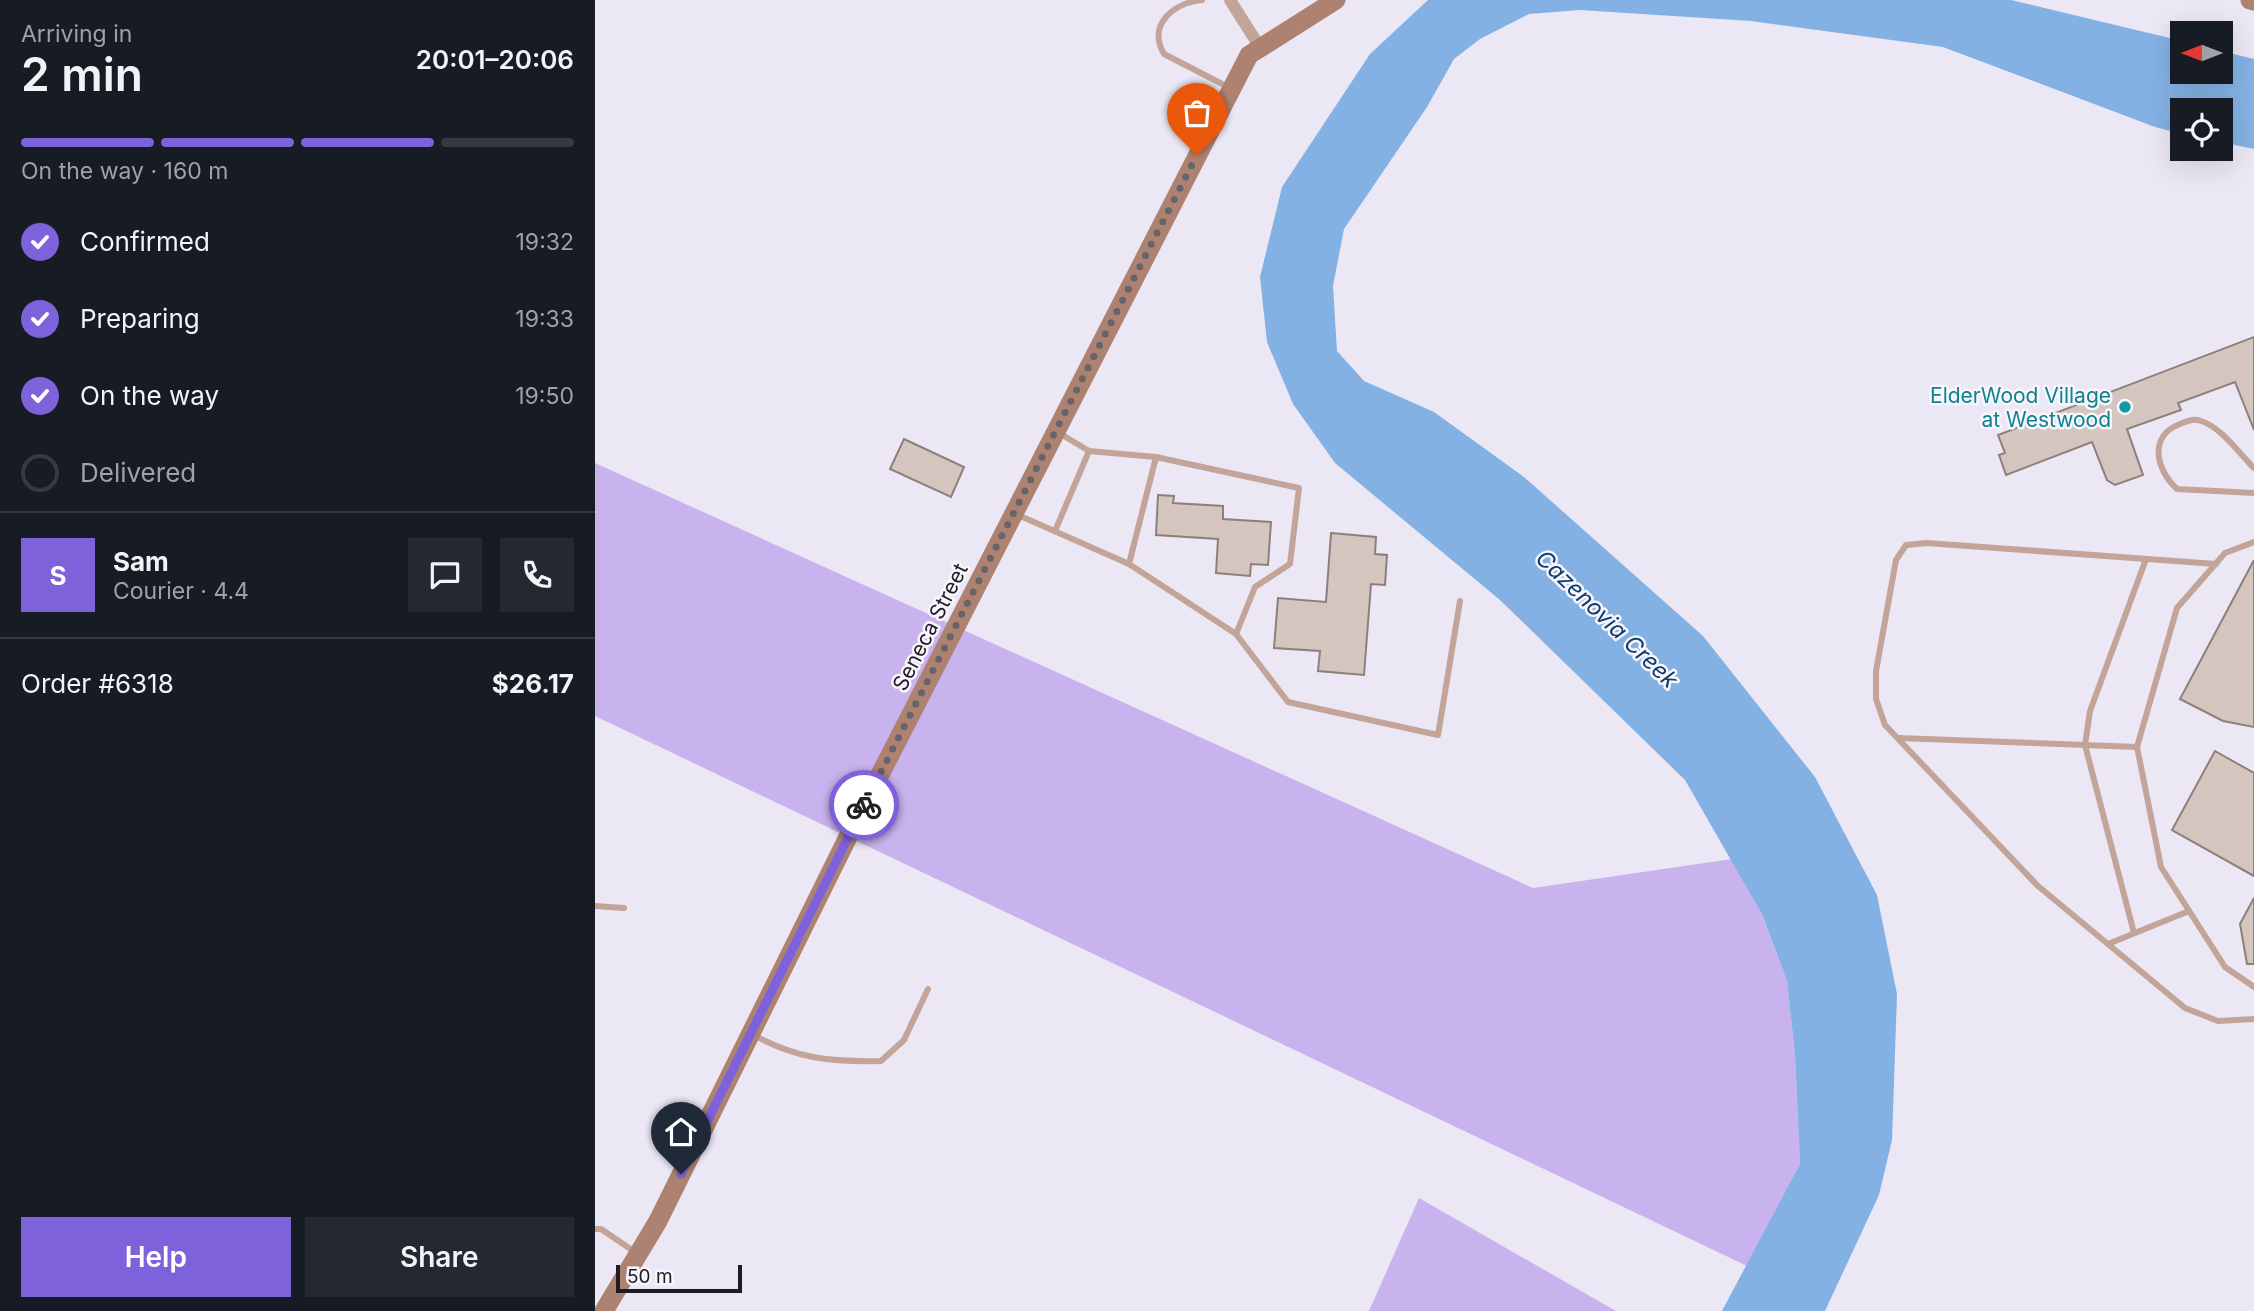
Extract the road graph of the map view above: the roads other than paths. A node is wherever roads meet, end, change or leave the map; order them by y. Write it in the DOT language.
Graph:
graph roads {
  1 [pos="1202,0"];
  2 [pos="1230,0"];
  3 [pos="1336,0"];
  4 [pos="1261,49"];
  5 [pos="1231,89"];
  6 [pos="1057,432"];
  7 [pos="1089,451"];
  8 [pos="1156,457"];
  9 [pos="2254,468"];
  10 [pos="2254,493"];
  11 [pos="1013,513"];
  12 [pos="1055,531"];
  13 [pos="2254,542"];
  14 [pos="2146,559"];
  15 [pos="1129,564"];
  16 [pos="2217,564"];
  17 [pos="1460,601"];
  18 [pos="1236,634"];
  19 [pos="1897,738"];
  20 [pos="2085,745"];
  21 [pos="2137,747"];
  22 [pos="595,906"];
  23 [pos="624,908"];
  24 [pos="2189,911"];
  25 [pos="2134,933"];
  26 [pos="2108,944"];
  27 [pos="2254,987"];
  28 [pos="928,989"];
  29 [pos="2254,1019"];
  30 [pos="751,1033"];
  31 [pos="595,1229"];
  32 [pos="637,1253"];
  33 [pos="604,1311"];
  1 -- 5 [label="lane"];
  2 -- 4 [label="street"];
  3 -- 4 [label="street, Seneca Street"];
  4 -- 5 [label="street, Seneca Street"];
  5 -- 6 [label="street, Seneca Street"];
  6 -- 7 [label="lane"];
  6 -- 11 [label="street, Seneca Street"];
  7 -- 8 [label="lane"];
  7 -- 12 [label="lane"];
  8 -- 15 [label="lane"];
  8 -- 18 [label="lane"];
  9 -- 10 [label="lane"];
  11 -- 12 [label="lane"];
  11 -- 30 [label="street, Seneca Street"];
  12 -- 15 [label="lane"];
  13 -- 16 [label="lane"];
  14 -- 16 [label="lane"];
  14 -- 19 [label="lane"];
  14 -- 20 [label="lane"];
  15 -- 18 [label="lane"];
  16 -- 21 [label="lane"];
  17 -- 18 [label="lane"];
  19 -- 20 [label="lane"];
  19 -- 26 [label="lane"];
  20 -- 21 [label="lane"];
  20 -- 25 [label="lane"];
  21 -- 24 [label="lane"];
  22 -- 23 [label="lane"];
  24 -- 25 [label="lane"];
  24 -- 27 [label="lane"];
  25 -- 26 [label="lane"];
  26 -- 29 [label="lane"];
  28 -- 30 [label="lane"];
  30 -- 32 [label="street, Seneca Street"];
  31 -- 32 [label="lane"];
  32 -- 33 [label="street, Seneca Street"];
}
